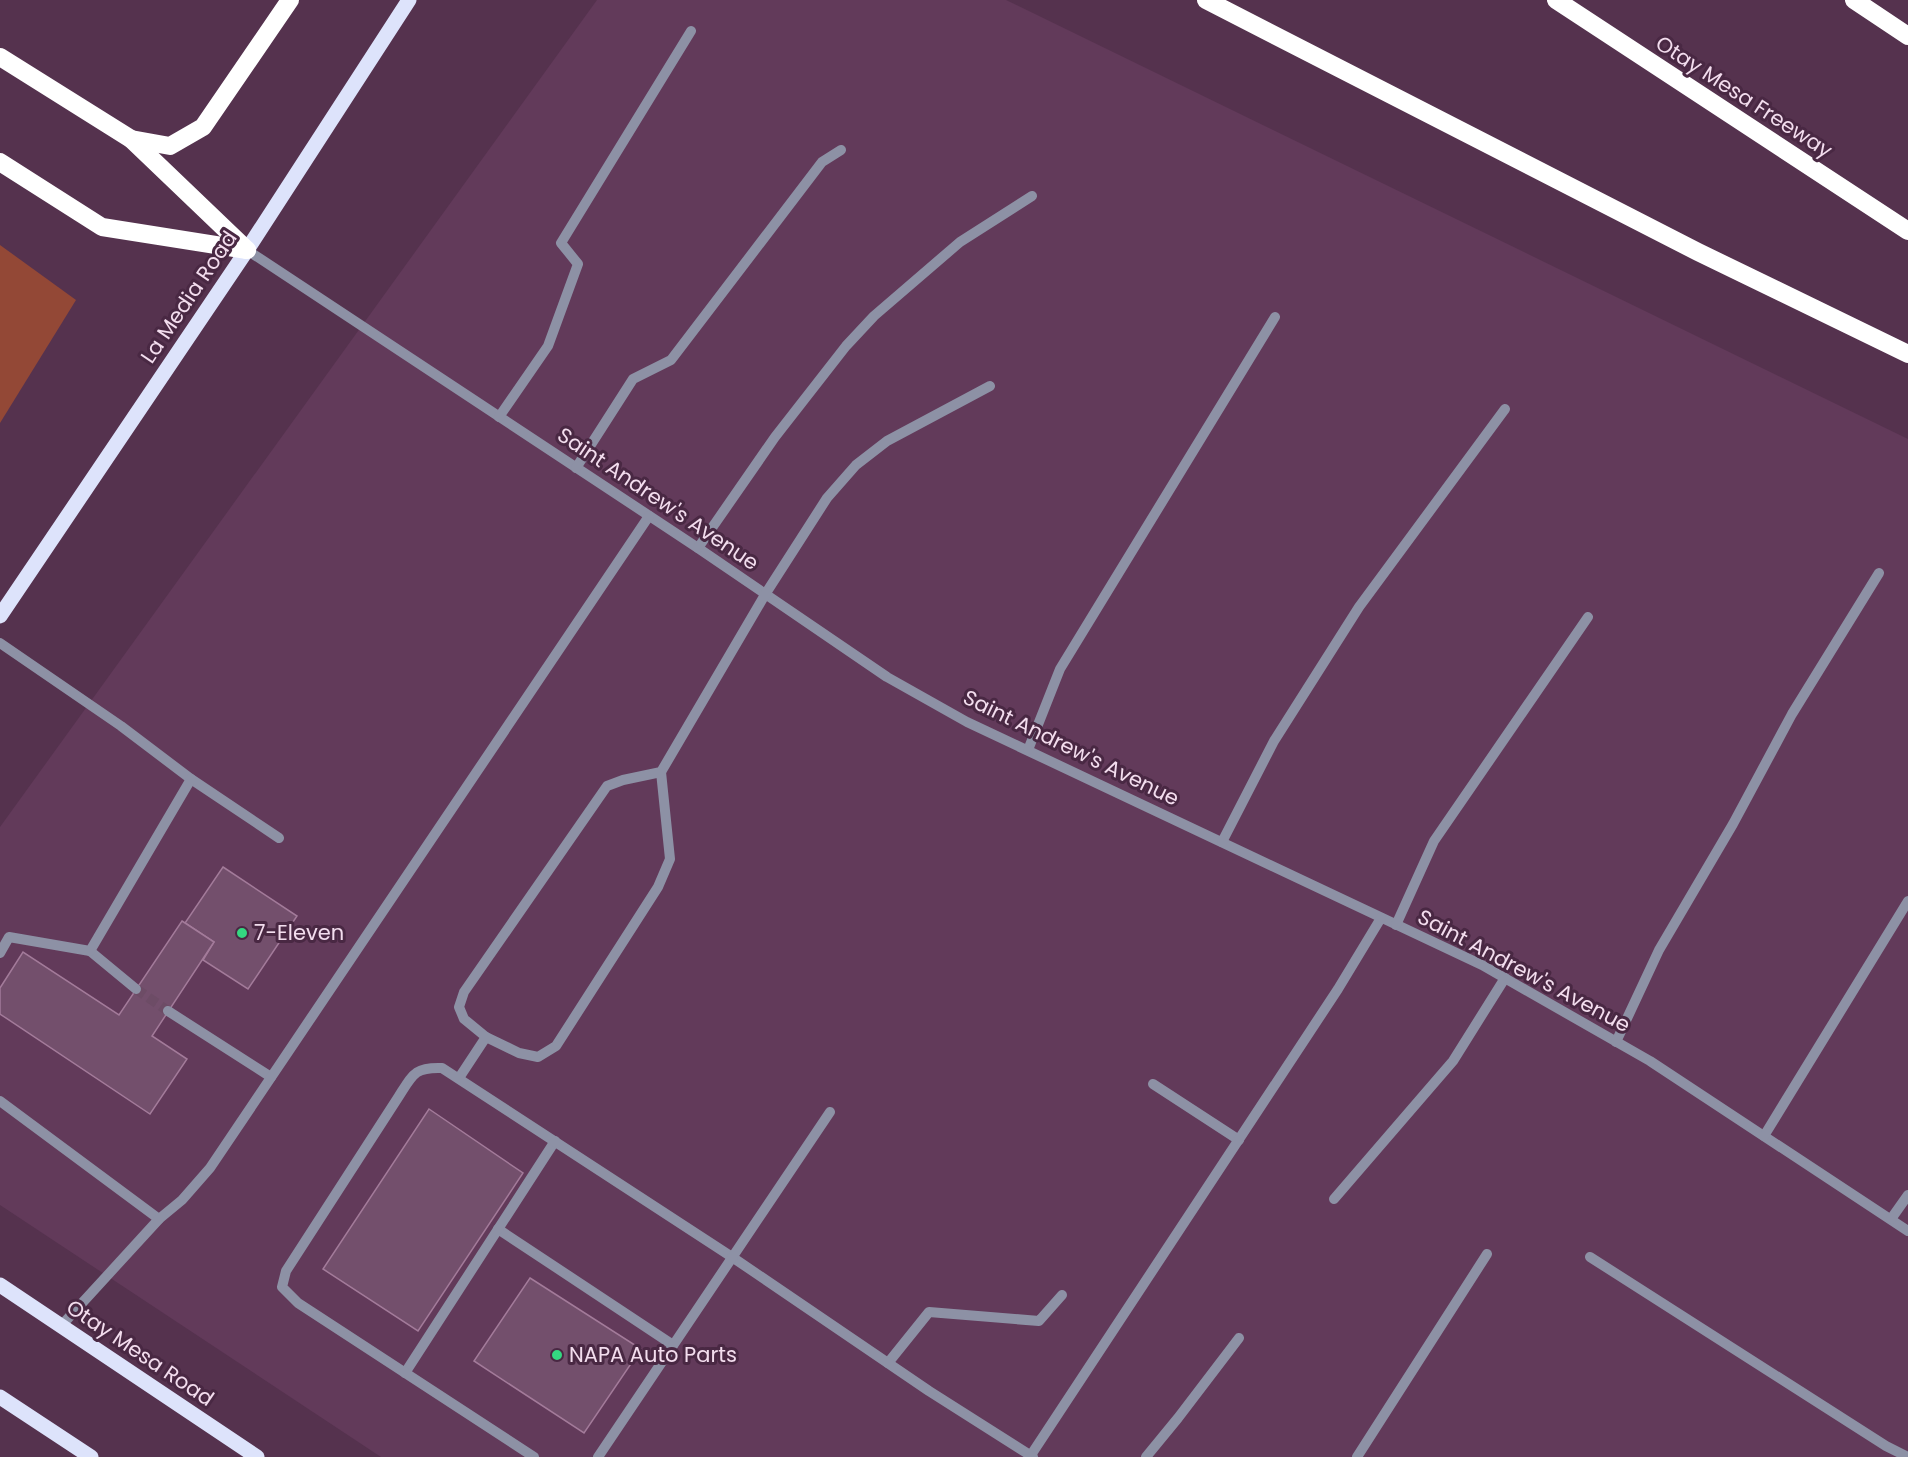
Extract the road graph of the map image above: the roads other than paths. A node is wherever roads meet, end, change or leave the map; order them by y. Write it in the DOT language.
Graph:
graph roads {
  1 [pos="290,0"];
  2 [pos="409,0"];
  3 [pos="1206,0"];
  4 [pos="1556,0"];
  5 [pos="1854,0"];
  6 [pos="691,31"];
  7 [pos="1908,36"];
  8 [pos="0,57"];
  9 [pos="131,139"];
  10 [pos="841,150"];
  11 [pos="0,162"];
  12 [pos="1032,196"];
  13 [pos="1908,231"];
  14 [pos="247,250"];
  15 [pos="1275,317"];
  16 [pos="1908,354"];
  17 [pos="990,386"];
  18 [pos="1505,409"];
  19 [pos="499,417"];
  20 [pos="576,468"];
  21 [pos="649,516"];
  22 [pos="698,548"];
  23 [pos="1879,573"];
  24 [pos="766,593"];
  25 [pos="0,615"];
  26 [pos="1588,617"];
  27 [pos="0,643"];
  28 [pos="1028,750"];
  29 [pos="661,772"];
  30 [pos="191,779"];
  31 [pos="279,838"];
  32 [pos="1222,842"];
  33 [pos="1908,901"];
  34 [pos="1381,918"];
  35 [pos="1396,925"];
  36 [pos="90,951"];
  37 [pos="0,953"];
  38 [pos="1505,978"];
  39 [pos="136,989"];
  40 [pos="168,1011"];
  41 [pos="486,1037"];
  42 [pos="1616,1042"];
  43 [pos="271,1077"];
  44 [pos="459,1078"];
  45 [pos="1153,1084"];
  46 [pos="0,1101"];
  47 [pos="830,1112"];
  48 [pos="1764,1136"];
  49 [pos="1239,1140"];
  50 [pos="555,1141"];
  51 [pos="1908,1195"];
  52 [pos="1334,1199"];
  53 [pos="159,1219"];
  54 [pos="1891,1219"];
  55 [pos="498,1229"];
  56 [pos="1908,1231"];
  57 [pos="1487,1254"];
  58 [pos="732,1257"];
  59 [pos="1590,1257"];
  60 [pos="0,1285"];
  61 [pos="1062,1295"];
  62 [pos="61,1326"];
  63 [pos="1239,1338"];
  64 [pos="673,1344"];
  65 [pos="888,1363"];
  66 [pos="405,1373"];
  67 [pos="0,1397"];
  68 [pos="1032,1456"];
  69 [pos="1908,1456"];
  70 [pos="91,1457"];
  71 [pos="257,1457"];
  72 [pos="534,1457"];
  73 [pos="598,1457"];
  74 [pos="1146,1457"];
  75 [pos="1357,1457"];
  1 -- 9 [label="highway"];
  2 -- 14 [label="main road, La Media Road"];
  3 -- 16 [label="highway"];
  4 -- 13 [label="highway, Otay Mesa Freeway"];
  5 -- 7 [label="highway"];
  6 -- 19 [label="street"];
  8 -- 9 [label="highway"];
  9 -- 14 [label="highway"];
  10 -- 20 [label="street"];
  11 -- 14 [label="highway"];
  12 -- 22 [label="street"];
  14 -- 19 [label="street, Saint Andrew's Avenue"];
  14 -- 25 [label="main road, La Media Road"];
  15 -- 28 [label="street"];
  17 -- 24 [label="street"];
  18 -- 32 [label="street"];
  19 -- 20 [label="street, Saint Andrew's Avenue"];
  20 -- 21 [label="street, Saint Andrew's Avenue"];
  21 -- 22 [label="street, Saint Andrew's Avenue"];
  21 -- 43 [label="street"];
  22 -- 24 [label="street, Saint Andrew's Avenue"];
  23 -- 42 [label="street"];
  24 -- 28 [label="street, Saint Andrew's Avenue"];
  24 -- 29 [label="street"];
  26 -- 35 [label="street"];
  27 -- 30 [label="street"];
  28 -- 32 [label="street, Saint Andrew's Avenue"];
  29 -- 41 [label="street"];
  29 -- 41 [label="street"];
  30 -- 31 [label="street"];
  30 -- 36 [label="street"];
  32 -- 34 [label="street, Saint Andrew's Avenue"];
  33 -- 48 [label="street"];
  34 -- 35 [label="street, Saint Andrew's Avenue"];
  34 -- 49 [label="street"];
  35 -- 38 [label="street, Saint Andrew's Avenue"];
  36 -- 37 [label="street"];
  36 -- 39 [label="street"];
  38 -- 42 [label="street, Saint Andrew's Avenue"];
  38 -- 52 [label="street"];
  40 -- 43 [label="street"];
  41 -- 44 [label="street"];
  42 -- 48 [label="street, Saint Andrew's Avenue"];
  43 -- 53 [label="street"];
  44 -- 50 [label="street"];
  44 -- 66 [label="street"];
  45 -- 49 [label="street"];
  46 -- 53 [label="street"];
  47 -- 58 [label="street"];
  48 -- 54 [label="street, Saint Andrew's Avenue"];
  49 -- 68 [label="street"];
  50 -- 55 [label="street"];
  50 -- 58 [label="street"];
  51 -- 54 [label="street"];
  53 -- 62 [label="street"];
  54 -- 56 [label="street, Saint Andrew's Avenue"];
  55 -- 64 [label="street"];
  55 -- 66 [label="street"];
  57 -- 75 [label="street"];
  58 -- 64 [label="street"];
  58 -- 65 [label="street"];
  59 -- 69 [label="street"];
  60 -- 62 [label="main road, Otay Mesa Road"];
  61 -- 65 [label="street"];
  62 -- 71 [label="main road, Otay Mesa Road"];
  63 -- 74 [label="street"];
  64 -- 73 [label="street"];
  65 -- 68 [label="street"];
  66 -- 72 [label="street"];
  67 -- 70 [label="main road"];
}
